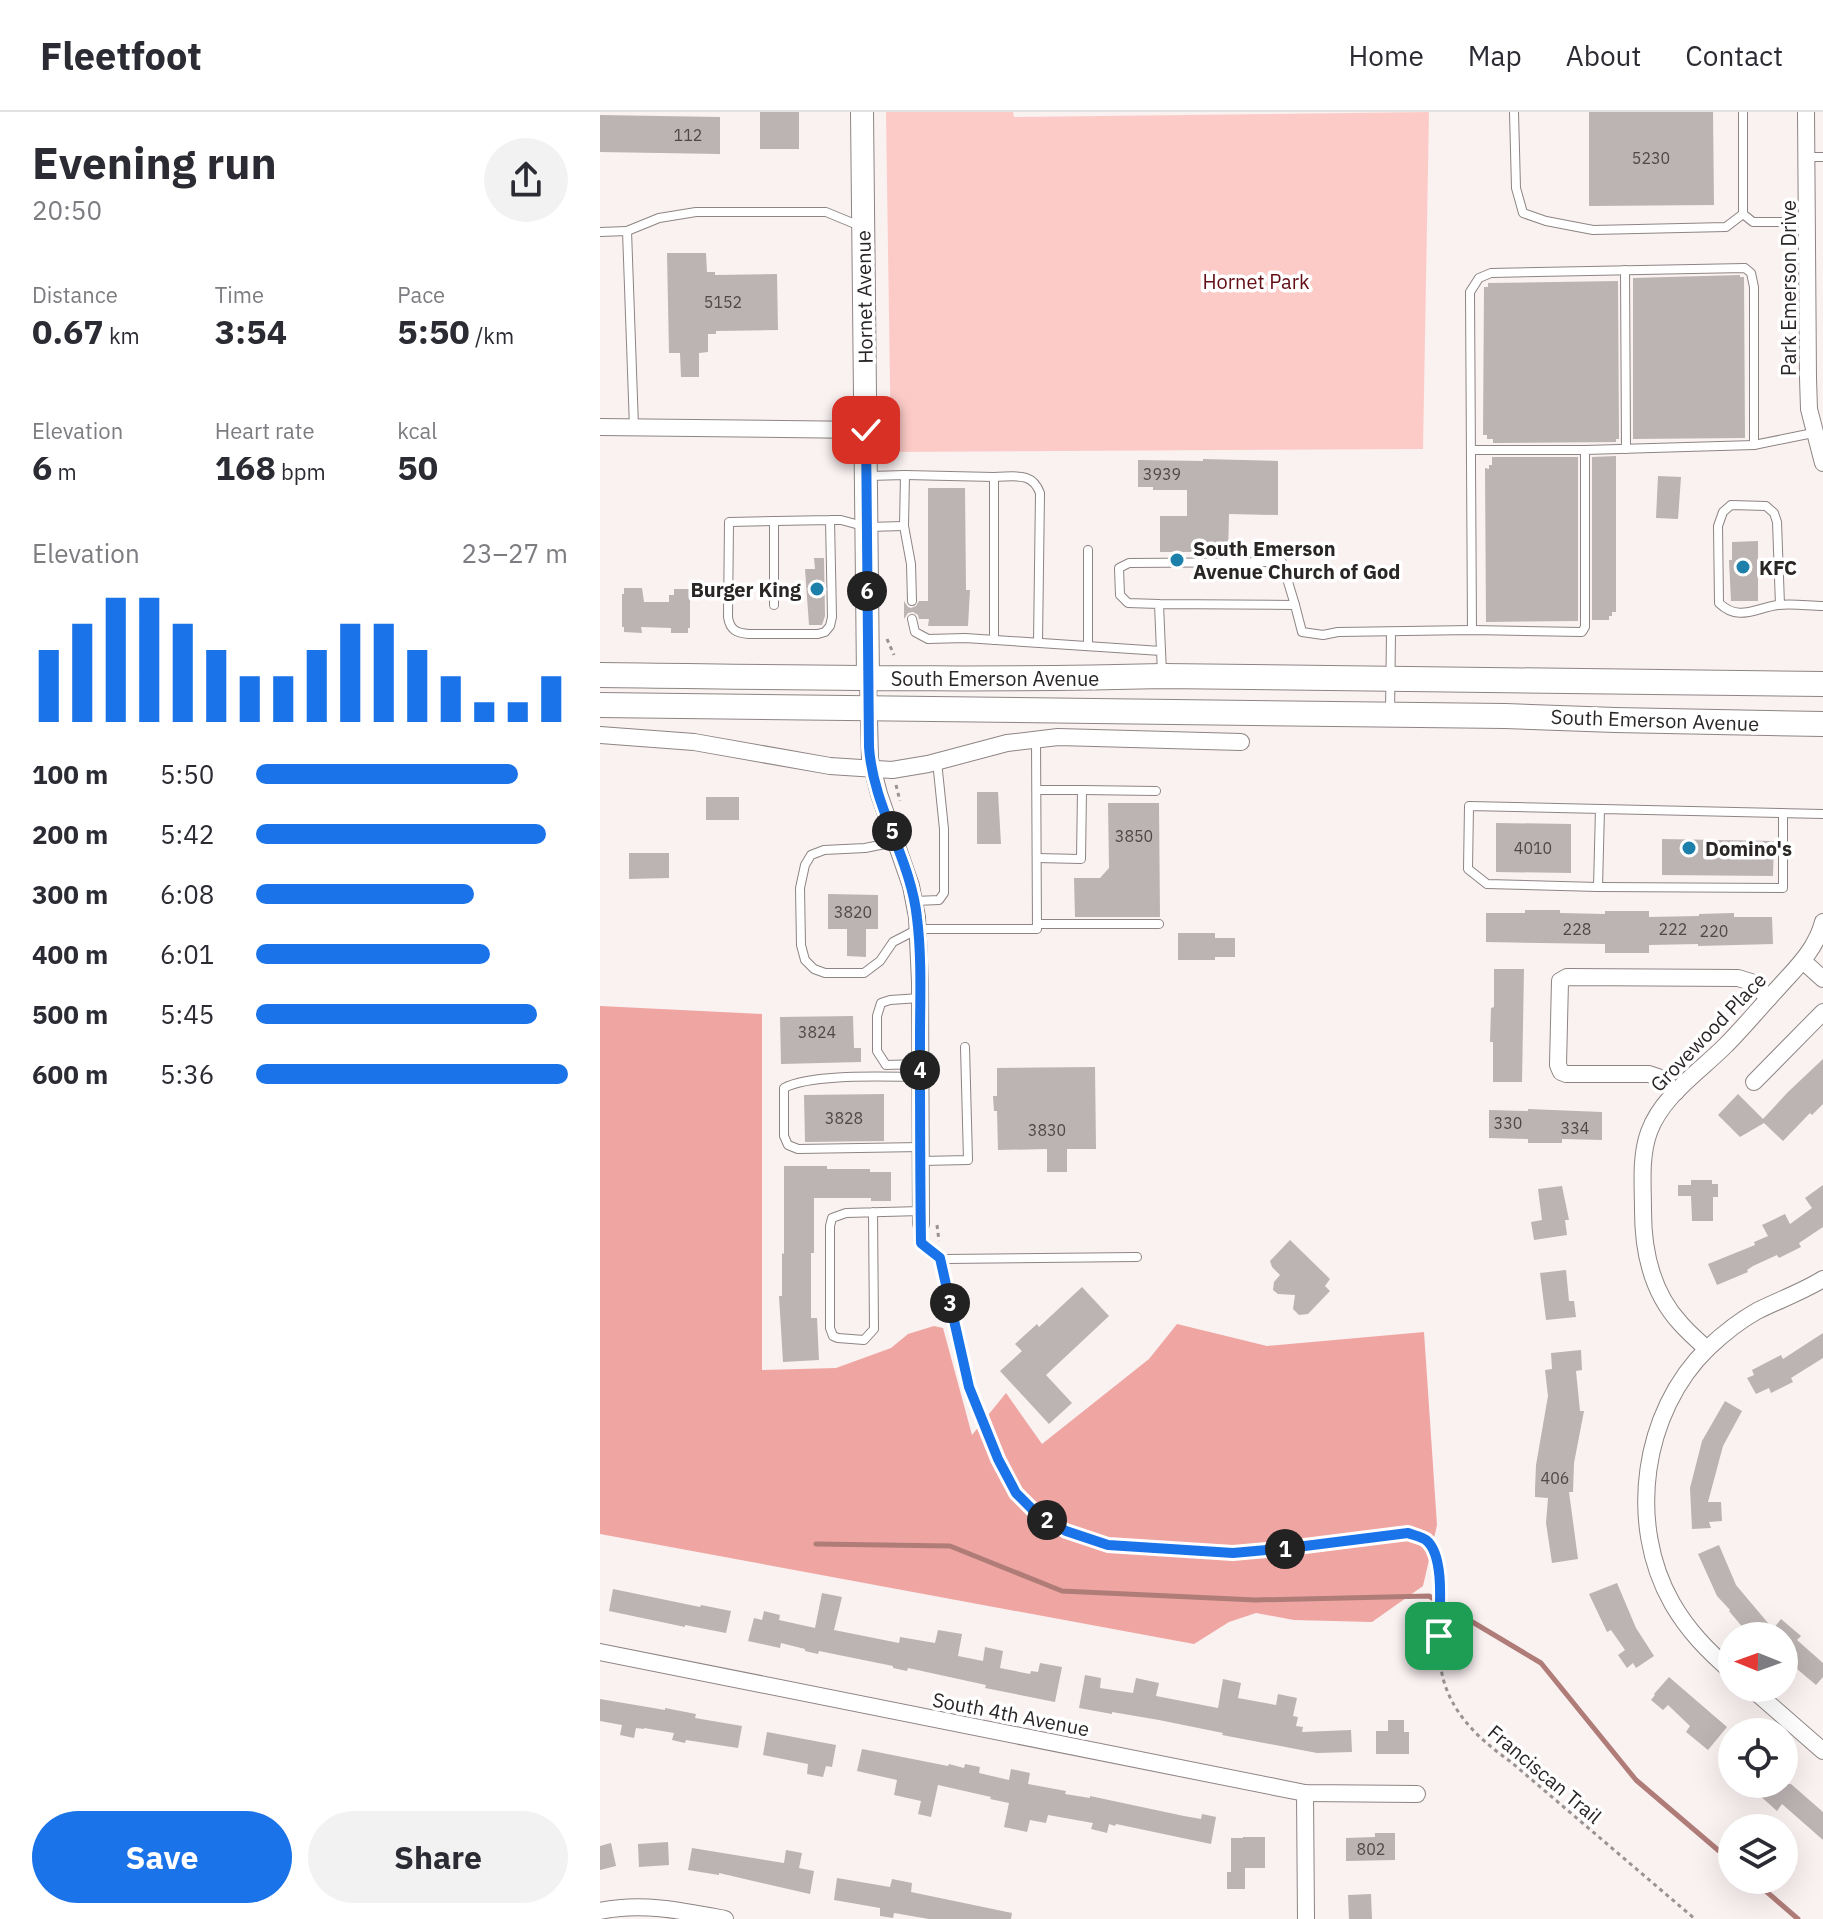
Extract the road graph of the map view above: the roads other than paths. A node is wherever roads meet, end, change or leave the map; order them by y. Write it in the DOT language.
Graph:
graph roads {
  1 [pos="862,112"];
  2 [pos="1514,112"];
  3 [pos="1743,112"];
  4 [pos="1806,112"];
  5 [pos="1815,157"];
  6 [pos="1743,214"];
  7 [pos="1807,222"];
  8 [pos="864,227"];
  9 [pos="627,231"];
  10 [pos="600,232"];
  11 [pos="1625,270"];
  12 [pos="600,427"];
  13 [pos="634,427"];
  14 [pos="866,430"];
  15 [pos="1819,432"];
  16 [pos="1754,445"];
  17 [pos="1626,449"];
  18 [pos="1471,450"];
  19 [pos="1585,450"];
  20 [pos="1823,463"];
  21 [pos="905,475"];
  22 [pos="866,476"];
  23 [pos="994,477"];
  24 [pos="830,520"];
  25 [pos="774,521"];
  26 [pos="904,526"];
  27 [pos="867,527"];
  28 [pos="1088,550"];
  29 [pos="912,601"];
  30 [pos="1159,604"];
  31 [pos="774,605"];
  32 [pos="1295,605"];
  33 [pos="1780,605"];
  34 [pos="1823,606"];
  35 [pos="912,619"];
  36 [pos="1472,630"];
  37 [pos="1391,632"];
  38 [pos="994,640"];
  39 [pos="1038,642"];
  40 [pos="1088,646"];
  41 [pos="1161,651"];
  42 [pos="600,675"];
  43 [pos="1163,676"];
  44 [pos="868,679"];
  45 [pos="1391,679"];
  46 [pos="1823,684"];
  47 [pos="600,705"];
  48 [pos="869,709"];
  49 [pos="1390,714"];
  50 [pos="1823,724"];
  51 [pos="600,735"];
  52 [pos="1036,739"];
  53 [pos="1241,742"];
  54 [pos="937,761"];
  55 [pos="873,769"];
  56 [pos="1037,790"];
  57 [pos="1082,790"];
  58 [pos="1156,791"];
  59 [pos="1600,809"];
  60 [pos="1783,813"];
  61 [pos="1823,814"];
  62 [pos="895,842"];
  63 [pos="1037,858"];
  64 [pos="1598,887"];
  65 [pos="915,901"];
  66 [pos="1823,922"];
  67 [pos="1037,924"];
  68 [pos="1159,924"];
  69 [pos="918,929"];
  70 [pos="1803,961"];
  71 [pos="1823,979"];
  72 [pos="920,998"];
  73 [pos="1769,998"];
  74 [pos="1823,1012"];
  75 [pos="965,1047"];
  76 [pos="920,1071"];
  77 [pos="1754,1082"];
  78 [pos="1676,1092"];
  79 [pos="921,1154"];
  80 [pos="873,1212"];
  81 [pos="926,1217"];
  82 [pos="1137,1257"];
  83 [pos="1823,1279"];
  84 [pos="1707,1349"];
  85 [pos="600,1652"];
  86 [pos="1718,1659"];
  87 [pos="1767,1702"];
  88 [pos="1823,1751"];
  89 [pos="1305,1793"];
  90 [pos="1417,1794"];
  91 [pos="600,1911"];
  92 [pos="725,1919"];
  93 [pos="1306,1919"];
  1 -- 8 [label="street, Hornet Avenue"];
  2 -- 6 [label="lane"];
  3 -- 6 [label="lane"];
  4 -- 5 [label="street, Park Emerson Drive"];
  5 -- 7 [label="street, Park Emerson Drive"];
  6 -- 7 [label="lane"];
  7 -- 15 [label="street, Park Emerson Drive"];
  8 -- 9 [label="lane"];
  8 -- 14 [label="street, Hornet Avenue"];
  9 -- 10 [label="lane"];
  9 -- 13 [label="lane"];
  11 -- 16 [label="lane"];
  11 -- 17 [label="lane"];
  11 -- 18 [label="lane"];
  12 -- 13 [label="street"];
  13 -- 14 [label="street"];
  14 -- 22 [label="street, Hornet Avenue"];
  15 -- 16 [label="lane"];
  15 -- 20 [label="street, Park Emerson Drive"];
  16 -- 17 [label="lane"];
  17 -- 19 [label="lane"];
  18 -- 19 [label="lane"];
  18 -- 36 [label="lane"];
  19 -- 36 [label="lane"];
  21 -- 22 [label="lane"];
  21 -- 23 [label="lane"];
  21 -- 26 [label="lane"];
  22 -- 27 [label="street, Hornet Avenue"];
  23 -- 38 [label="lane"];
  23 -- 39 [label="lane"];
  24 -- 25 [label="lane"];
  24 -- 25 [label="lane"];
  24 -- 27 [label="lane"];
  25 -- 31 [label="lane"];
  26 -- 27 [label="lane"];
  26 -- 29 [label="lane"];
  27 -- 44 [label="street, Hornet Avenue"];
  28 -- 40 [label="lane"];
  30 -- 32 [label="lane"];
  30 -- 32 [label="lane"];
  30 -- 41 [label="lane"];
  32 -- 37 [label="lane"];
  33 -- 33 [label="lane"];
  33 -- 34 [label="lane"];
  35 -- 38 [label="lane"];
  36 -- 37 [label="lane"];
  37 -- 45 [label="lane"];
  38 -- 39 [label="lane"];
  39 -- 40 [label="lane"];
  40 -- 41 [label="lane"];
  41 -- 43 [label="lane"];
  42 -- 44 [label="main road, South Emerson Avenue"];
  43 -- 44 [label="main road, South Emerson Avenue"];
  43 -- 45 [label="main road, South Emerson Avenue"];
  44 -- 48 [label="street, Hornet Avenue"];
  45 -- 46 [label="main road, South Emerson Avenue"];
  45 -- 49 [label="lane"];
  47 -- 48 [label="main road, South Emerson Avenue"];
  48 -- 49 [label="main road, South Emerson Avenue"];
  48 -- 55 [label="street, Hornet Avenue"];
  49 -- 50 [label="main road, South Emerson Avenue"];
  51 -- 55 [label="street"];
  52 -- 53 [label="street"];
  52 -- 54 [label="street"];
  52 -- 56 [label="lane"];
  54 -- 55 [label="street"];
  54 -- 65 [label="lane"];
  55 -- 62 [label="street, Hornet Avenue"];
  56 -- 57 [label="lane"];
  56 -- 63 [label="lane"];
  57 -- 58 [label="lane"];
  57 -- 63 [label="lane"];
  59 -- 60 [label="lane"];
  59 -- 64 [label="lane"];
  59 -- 64 [label="lane"];
  60 -- 61 [label="lane"];
  60 -- 64 [label="lane"];
  62 -- 65 [label="street"];
  62 -- 69 [label="lane"];
  63 -- 67 [label="lane"];
  65 -- 69 [label="street"];
  66 -- 70 [label="street, Grovewood Place"];
  67 -- 68 [label="lane"];
  67 -- 69 [label="lane"];
  69 -- 72 [label="street"];
  70 -- 71 [label="street"];
  70 -- 73 [label="street, Grovewood Place"];
  72 -- 76 [label="street"];
  72 -- 76 [label="lane"];
  73 -- 78 [label="street, Grovewood Place"];
  73 -- 78 [label="street"];
  74 -- 77 [label="street"];
  75 -- 79 [label="lane"];
  76 -- 79 [label="street"];
  76 -- 79 [label="lane"];
  78 -- 84 [label="street, Grovewood Place"];
  79 -- 81 [label="street"];
  80 -- 80 [label="lane"];
  80 -- 81 [label="lane"];
  81 -- 82 [label="lane"];
  83 -- 84 [label="street"];
  84 -- 86 [label="street"];
  85 -- 89 [label="street, South 4th Avenue"];
  87 -- 88 [label="street"];
  89 -- 90 [label="street, South 4th Avenue"];
  89 -- 93 [label="street"];
  91 -- 92 [label="street"];
}
